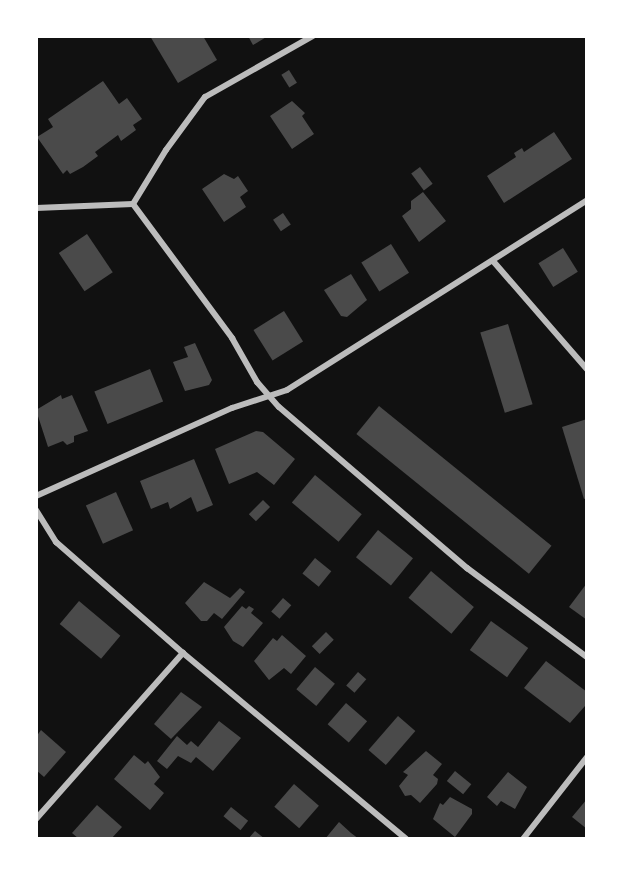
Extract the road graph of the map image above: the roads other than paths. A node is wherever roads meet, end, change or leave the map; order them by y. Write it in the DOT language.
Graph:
graph roads {
  1 [pos="314,36"];
  2 [pos="587,200"];
  3 [pos="133,204"];
  4 [pos="36,208"];
  5 [pos="493,261"];
  6 [pos="587,369"];
  7 [pos="269,397"];
  8 [pos="36,496"];
  9 [pos="36,510"];
  10 [pos="183,653"];
  11 [pos="587,657"];
  12 [pos="587,757"];
  13 [pos="36,819"];
  14 [pos="406,839"];
  15 [pos="523,839"];
  1 -- 3 [label="street"];
  2 -- 5 [label="street"];
  3 -- 4 [label="street"];
  3 -- 7 [label="street"];
  5 -- 6 [label="street"];
  5 -- 7 [label="street"];
  7 -- 8 [label="street"];
  7 -- 11 [label="street"];
  9 -- 10 [label="street"];
  10 -- 13 [label="street"];
  10 -- 14 [label="street"];
  12 -- 15 [label="street"];
}
